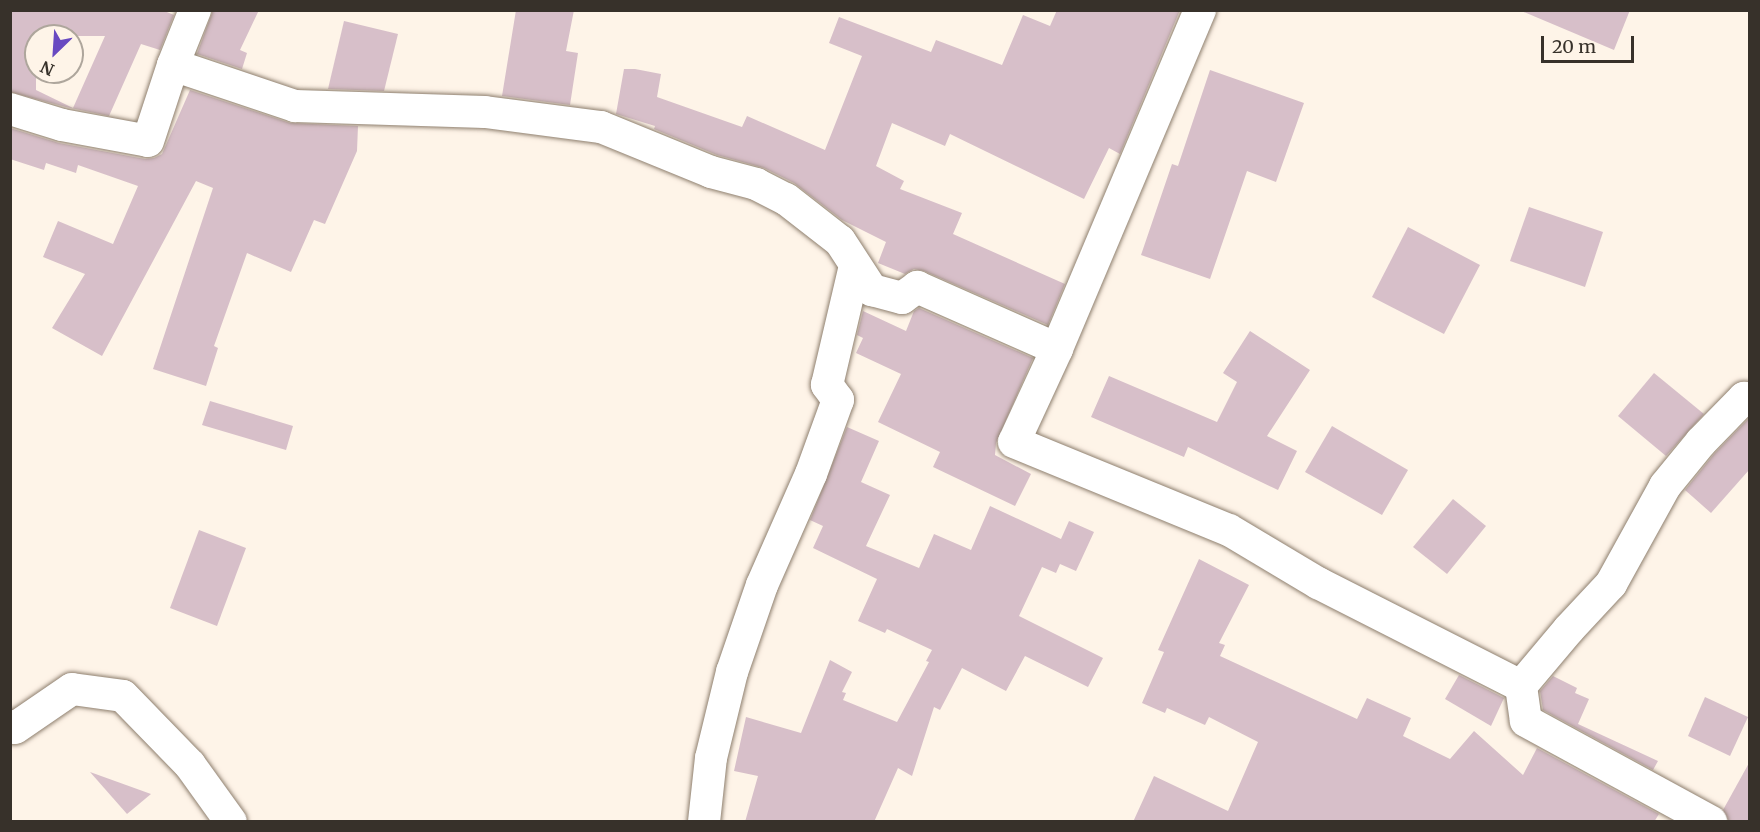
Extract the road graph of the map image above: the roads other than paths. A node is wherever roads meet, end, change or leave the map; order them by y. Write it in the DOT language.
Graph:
graph roads {
  1 [pos="195,10"];
  2 [pos="1200,10"];
  3 [pos="173,65"];
  4 [pos="10,109"];
  5 [pos="855,266"];
  6 [pos="1058,350"];
  7 [pos="1749,400"];
  8 [pos="1521,686"];
  9 [pos="10,726"];
  10 [pos="231,822"];
  11 [pos="704,822"];
  12 [pos="1711,822"];
  1 -- 3 [label="street"];
  2 -- 6 [label="street"];
  3 -- 4 [label="street"];
  3 -- 5 [label="street"];
  5 -- 6 [label="street"];
  5 -- 11 [label="street"];
  6 -- 8 [label="street"];
  7 -- 8 [label="street"];
  8 -- 12 [label="street"];
  9 -- 10 [label="street"];
}
